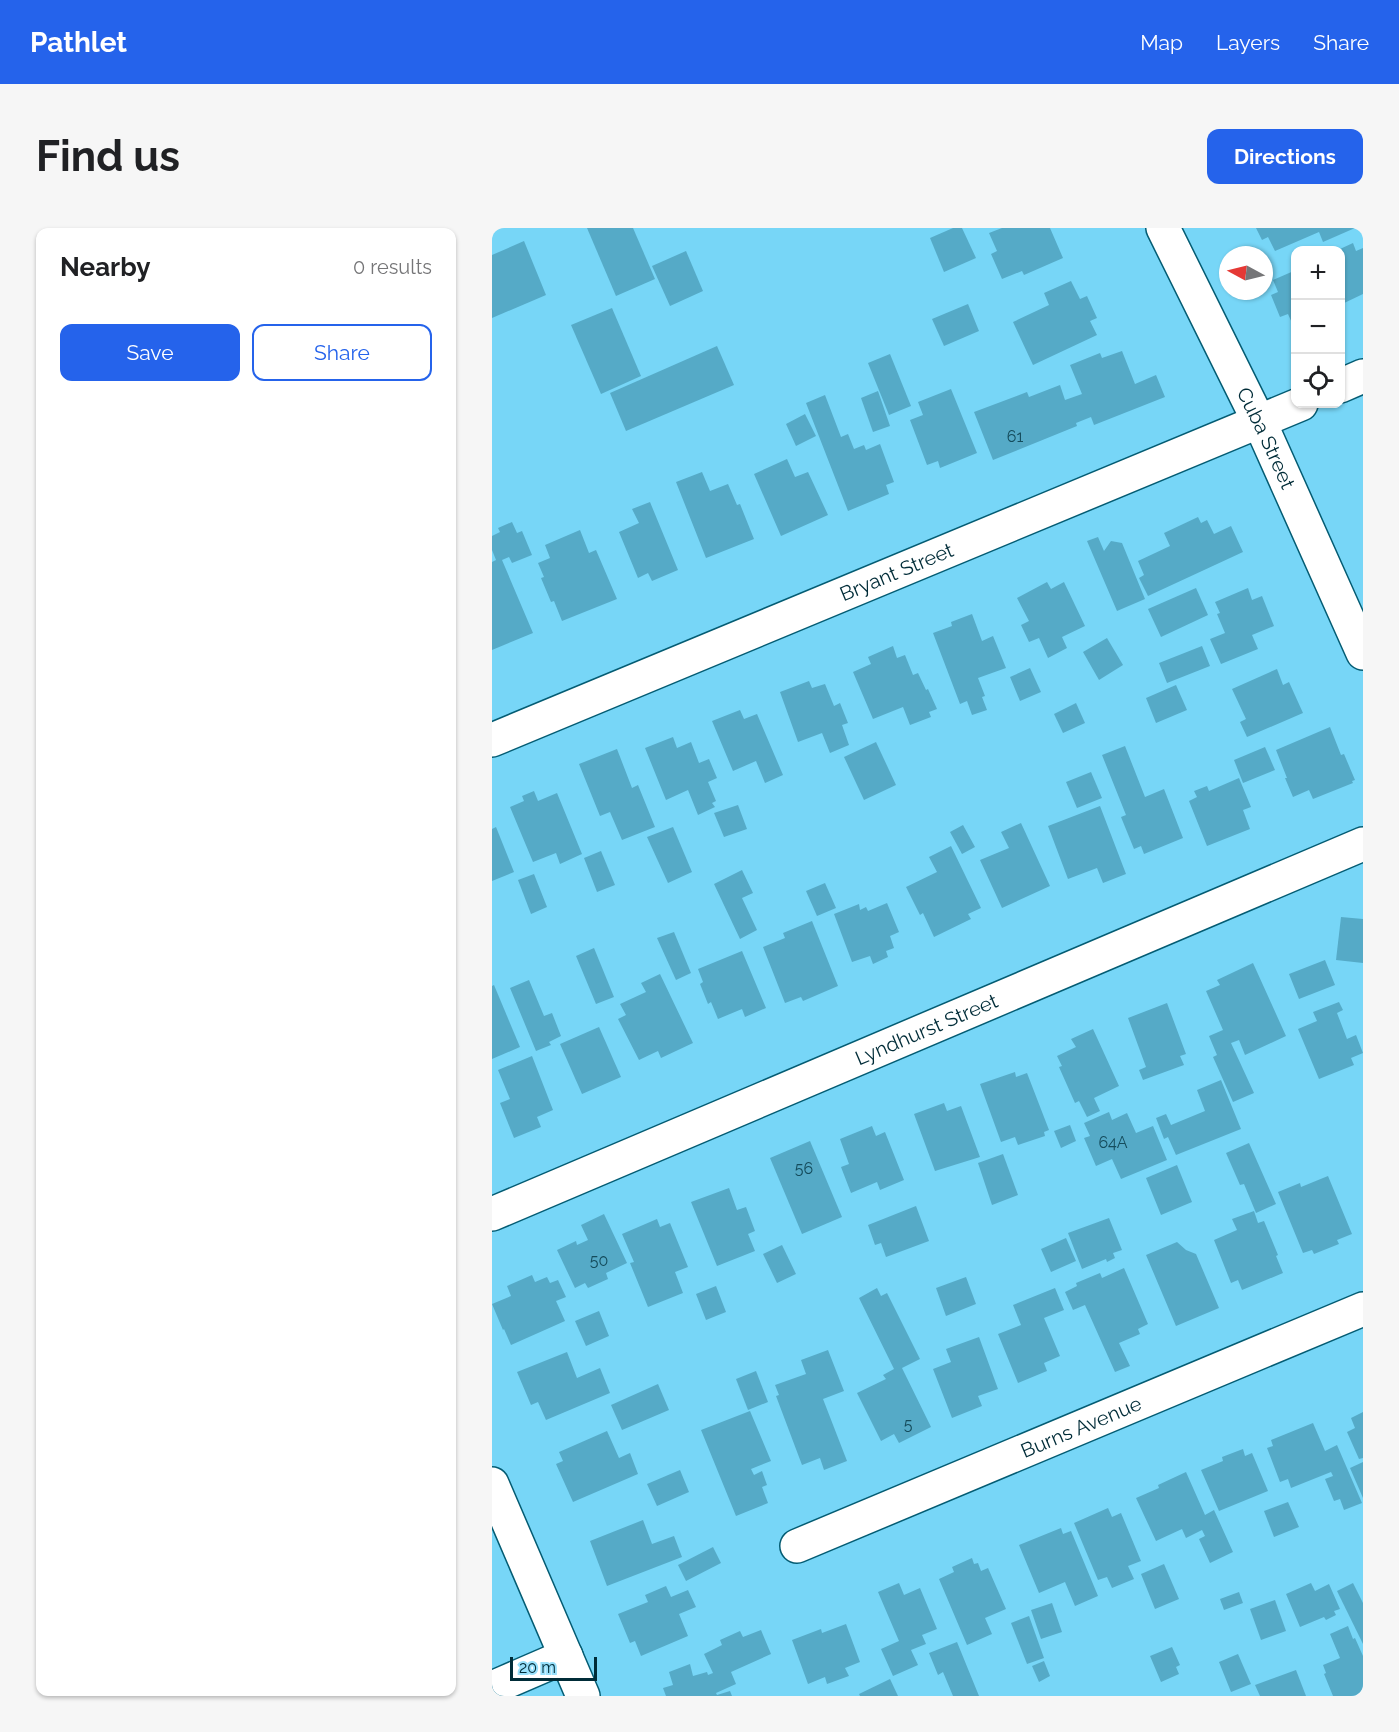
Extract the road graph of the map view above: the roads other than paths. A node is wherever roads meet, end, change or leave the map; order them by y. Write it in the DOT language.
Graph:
graph roads {
  1 [pos="1163,228"];
  2 [pos="1363,376"];
  3 [pos="1345,384"];
  4 [pos="1292,408"];
  5 [pos="1259,422"];
  6 [pos="1363,652"];
  7 [pos="492,740"];
  8 [pos="1363,844"];
  9 [pos="492,1214"];
  10 [pos="1363,1309"];
  11 [pos="492,1484"];
  12 [pos="797,1546"];
  13 [pos="566,1656"];
  14 [pos="492,1688"];
  15 [pos="583,1696"];
  1 -- 5 [label="street, Cuba Street"];
  2 -- 3 [label="street"];
  4 -- 5 [label="street, Bryant Street"];
  5 -- 6 [label="street, Cuba Street"];
  5 -- 7 [label="street, Bryant Street"];
  8 -- 9 [label="street, Lyndhurst Street"];
  10 -- 12 [label="street, Burns Avenue"];
  11 -- 13 [label="street"];
  13 -- 14 [label="street"];
  13 -- 15 [label="street"];
}
